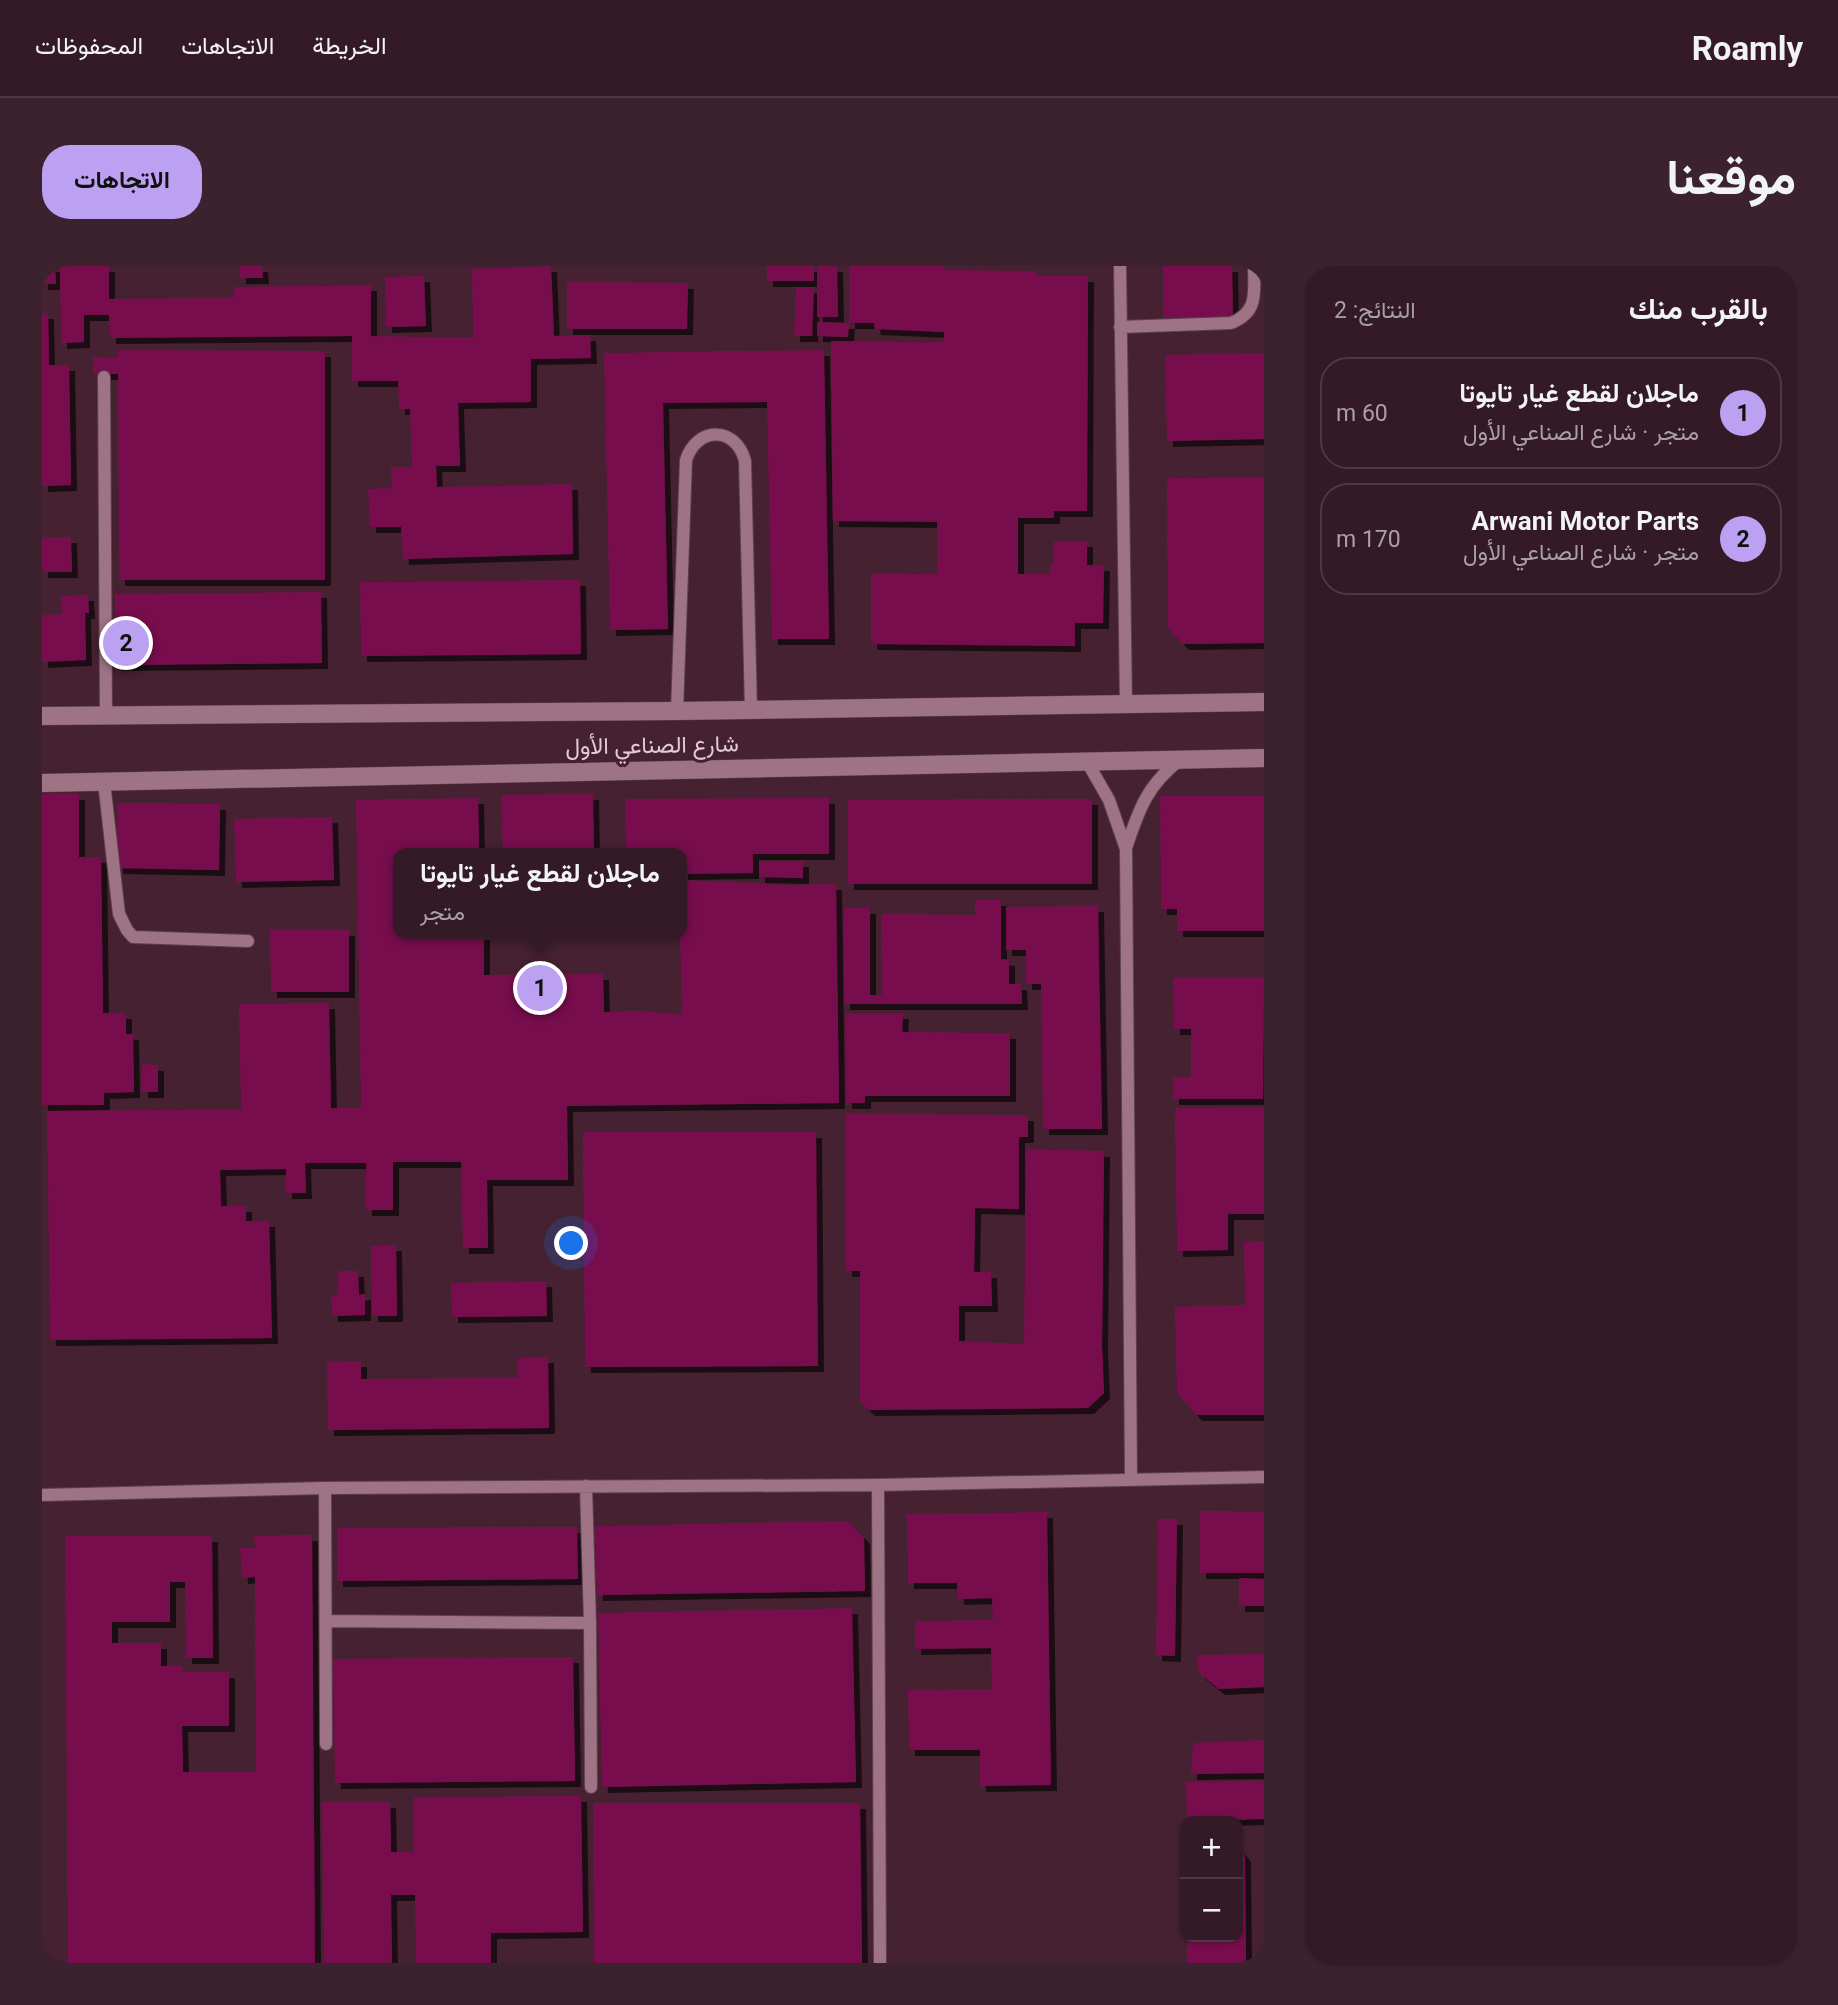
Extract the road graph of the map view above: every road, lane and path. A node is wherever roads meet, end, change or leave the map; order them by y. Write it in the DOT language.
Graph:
graph roads {
  1 [pos="1120,266"];
  2 [pos="1254,266"];
  3 [pos="1120,327"];
  4 [pos="104,377"];
  5 [pos="1264,702"];
  6 [pos="1126,706"];
  7 [pos="751,710"];
  8 [pos="677,711"];
  9 [pos="106,715"];
  10 [pos="42,716"];
  11 [pos="1264,758"];
  12 [pos="1181,759"];
  13 [pos="1086,760"];
  14 [pos="104,782"];
  15 [pos="42,783"];
  16 [pos="1126,849"];
  17 [pos="248,940"];
  18 [pos="1264,1477"];
  19 [pos="1131,1478"];
  20 [pos="878,1485"];
  21 [pos="586,1486"];
  22 [pos="325,1488"];
  23 [pos="42,1495"];
  24 [pos="327,1621"];
  25 [pos="590,1623"];
  26 [pos="326,1744"];
  27 [pos="591,1787"];
  28 [pos="880,1963"];
  1 -- 3 [label="lane"];
  2 -- 3 [label="lane"];
  3 -- 6 [label="lane"];
  4 -- 9 [label="lane"];
  5 -- 6 [label="main road, شارع الصناعي الأول"];
  6 -- 7 [label="main road, شارع الصناعي الأول"];
  7 -- 8 [label="main road, شارع الصناعي الأول"];
  7 -- 8 [label="lane"];
  8 -- 9 [label="main road, شارع الصناعي الأول"];
  9 -- 10 [label="main road, شارع الصناعي الأول"];
  11 -- 12 [label="main road, شارع الصناعي الأول"];
  12 -- 13 [label="main road, شارع الصناعي الأول"];
  12 -- 16 [label="lane"];
  13 -- 14 [label="main road, شارع الصناعي الأول"];
  13 -- 16 [label="lane"];
  14 -- 15 [label="main road, شارع الصناعي الأول"];
  14 -- 17 [label="lane"];
  16 -- 19 [label="lane"];
  18 -- 19 [label="lane"];
  19 -- 20 [label="lane"];
  20 -- 21 [label="lane"];
  20 -- 28 [label="lane"];
  21 -- 22 [label="lane"];
  21 -- 25 [label="lane"];
  22 -- 23 [label="lane"];
  22 -- 24 [label="lane"];
  24 -- 25 [label="lane"];
  24 -- 26 [label="lane"];
  25 -- 27 [label="lane"];
}
